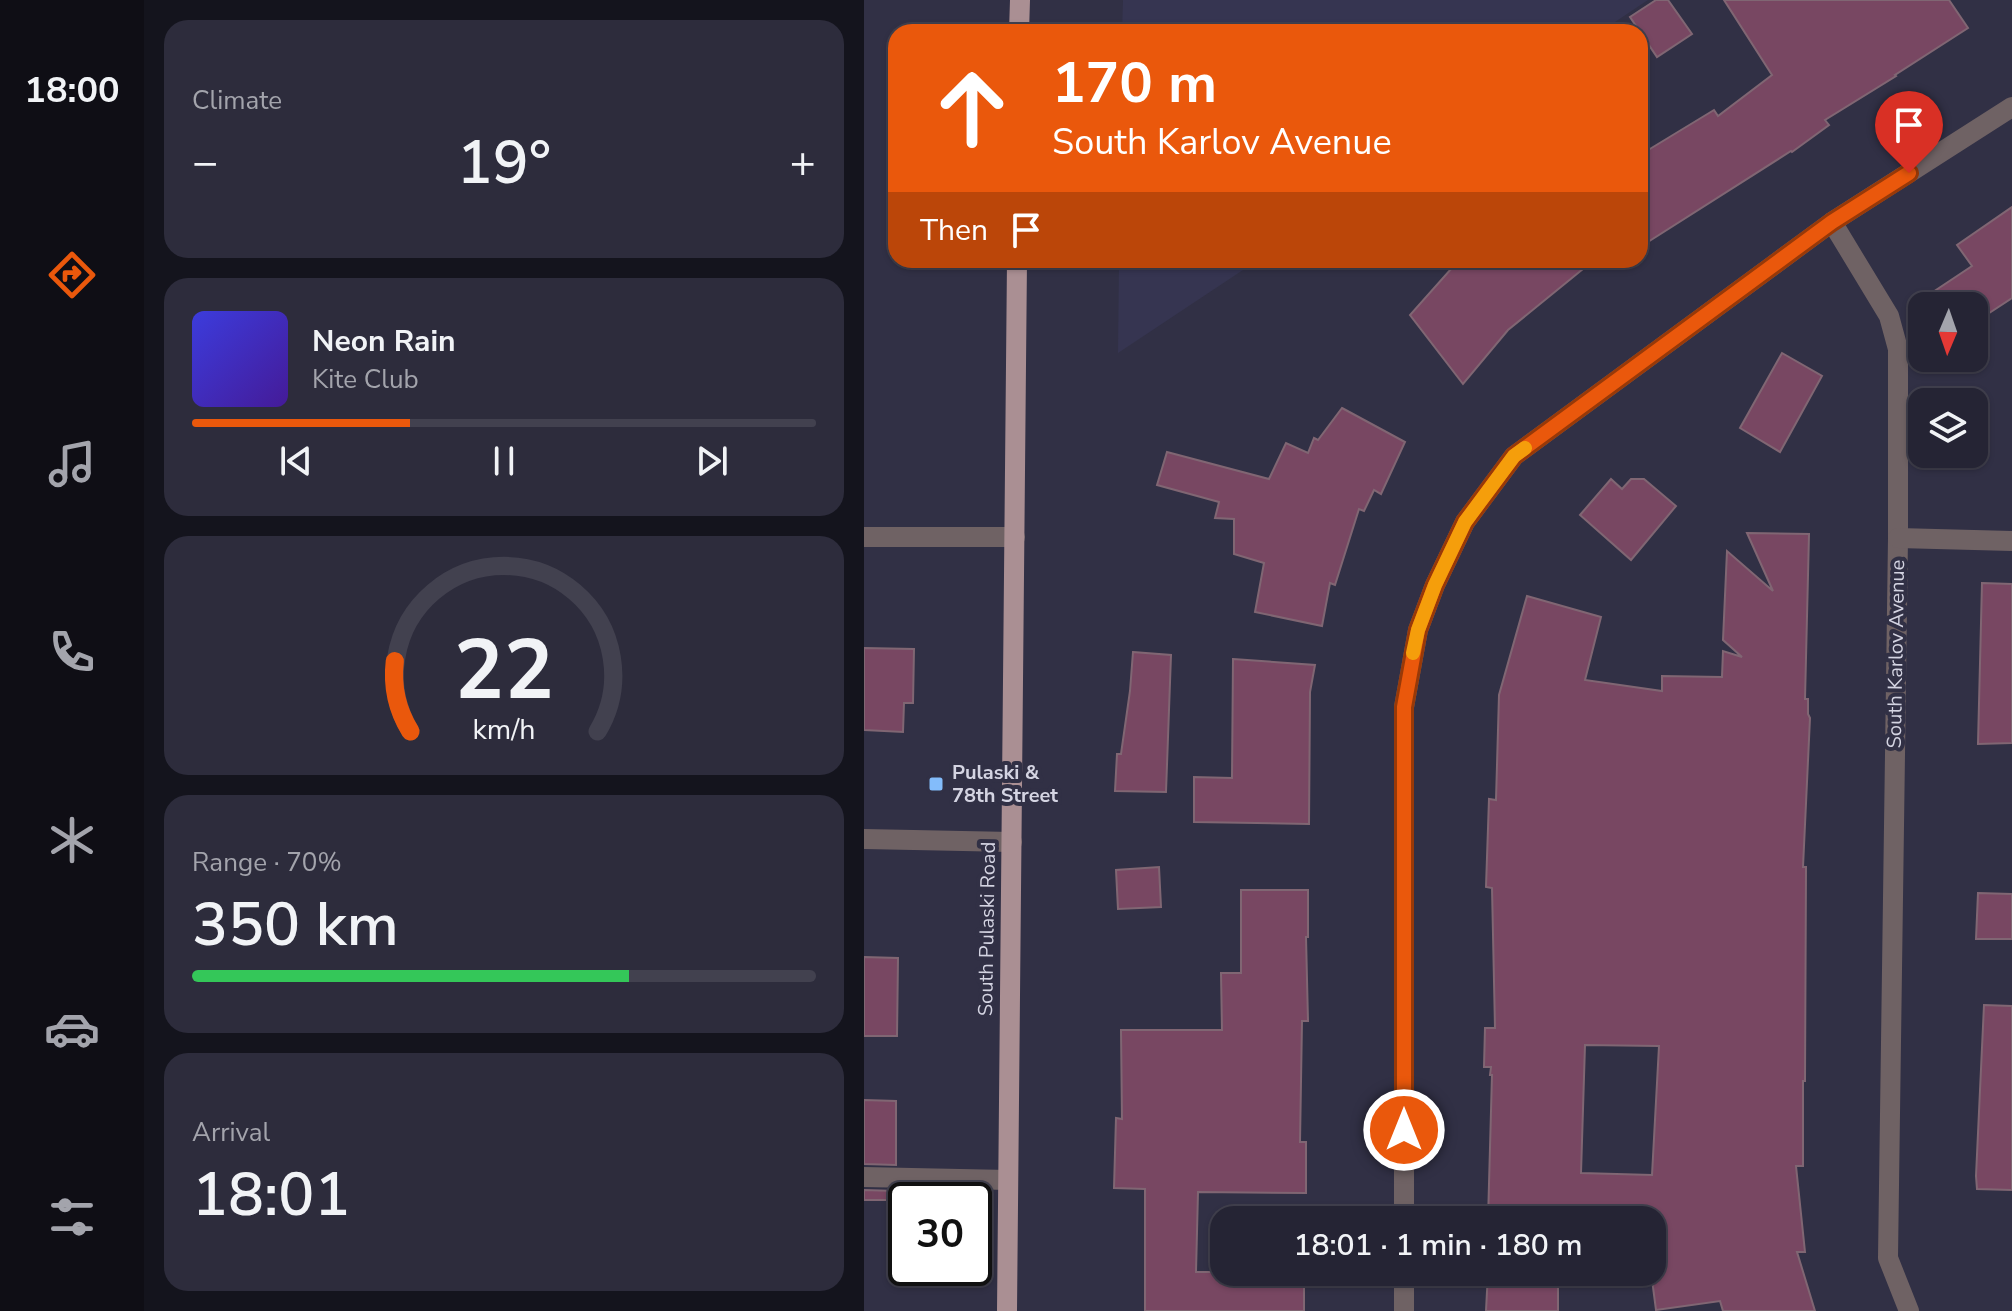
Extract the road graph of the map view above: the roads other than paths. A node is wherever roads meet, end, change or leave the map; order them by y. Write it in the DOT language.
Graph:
graph roads {
  1 [pos="1020,0"];
  2 [pos="1019,24"];
  3 [pos="2012,107"];
  4 [pos="1832,222"];
  5 [pos="1017,268"];
  6 [pos="864,537"];
  7 [pos="1015,537"];
  8 [pos="1898,538"];
  9 [pos="2012,541"];
  10 [pos="864,839"];
  11 [pos="1012,842"];
  12 [pos="864,1177"];
  13 [pos="1008,1180"];
  14 [pos="1404,1206"];
  15 [pos="1404,1286"];
  16 [pos="1007,1311"];
  17 [pos="1404,1311"];
  18 [pos="1909,1311"];
  1 -- 2 [label="main road"];
  3 -- 4 [label="street"];
  4 -- 8 [label="street, South Karlov Avenue"];
  4 -- 14 [label="street"];
  5 -- 7 [label="main road, South Pulaski Road"];
  6 -- 7 [label="street"];
  7 -- 11 [label="main road, South Pulaski Road"];
  8 -- 9 [label="street"];
  8 -- 18 [label="street, South Karlov Avenue"];
  10 -- 11 [label="street"];
  11 -- 13 [label="main road, South Pulaski Road"];
  12 -- 13 [label="street"];
  13 -- 16 [label="main road, South Pulaski Road"];
  15 -- 17 [label="street"];
}
